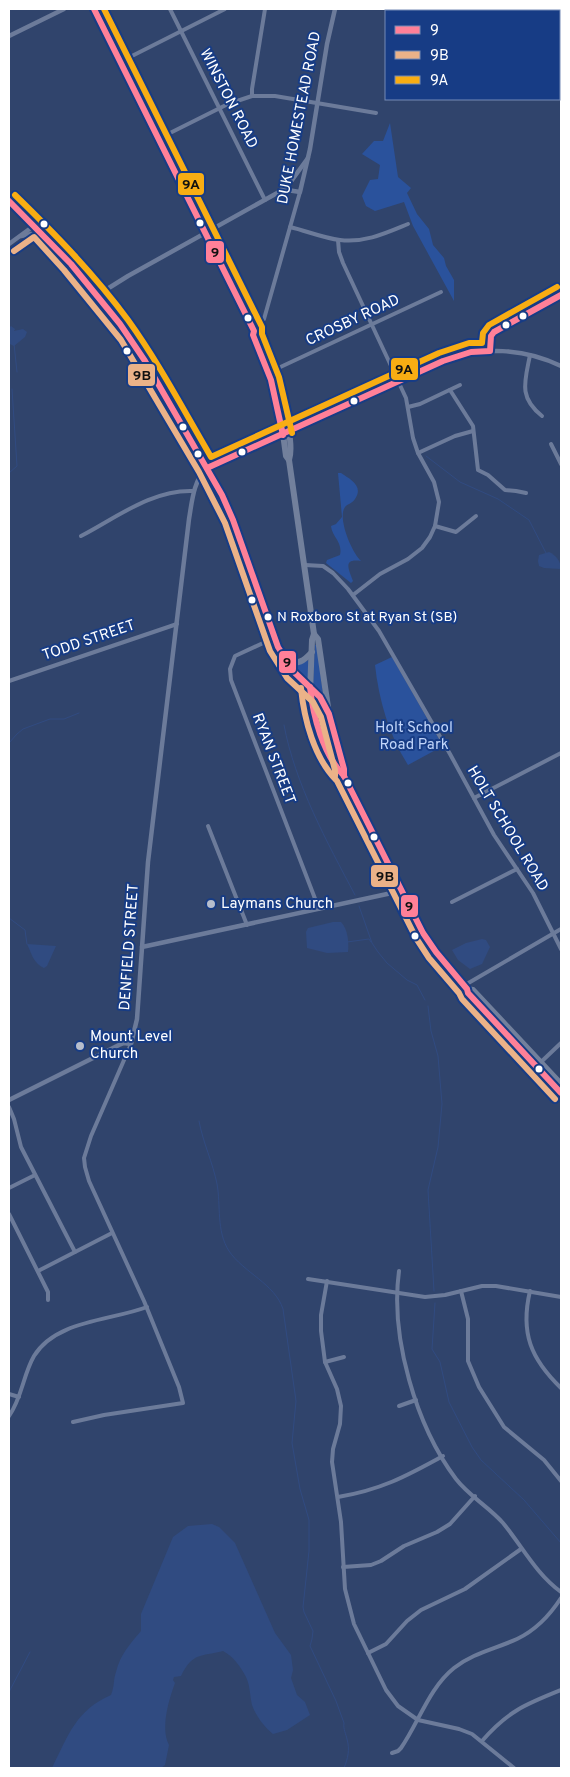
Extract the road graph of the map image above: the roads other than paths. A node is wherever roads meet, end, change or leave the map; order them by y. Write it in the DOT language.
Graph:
graph roads {
  1 [pos="64,9"];
  2 [pos="94,9"];
  3 [pos="170,9"];
  4 [pos="225,9"];
  5 [pos="265,9"];
  6 [pos="335,9"];
  7 [pos="181,31"];
  8 [pos="9,36"];
  9 [pos="120,62"];
  10 [pos="252,96"];
  11 [pos="317,103"];
  12 [pos="220,108"];
  13 [pos="376,114"];
  14 [pos="158,139"];
  15 [pos="308,157"];
  16 [pos="279,192"];
  17 [pos="300,192"];
  18 [pos="265,200"];
  19 [pos="9,202"];
  20 [pos="408,224"];
  21 [pos="35,225"];
  22 [pos="290,227"];
  23 [pos="206,234"];
  24 [pos="46,236"];
  25 [pos="18,237"];
  26 [pos="338,240"];
  27 [pos="9,244"];
  28 [pos="441,292"];
  29 [pos="561,295"];
  30 [pos="96,296"];
  31 [pos="264,319"];
  32 [pos="372,324"];
  33 [pos="254,331"];
  34 [pos="490,351"];
  35 [pos="530,355"];
  36 [pos="561,366"];
  37 [pos="274,370"];
  38 [pos="398,381"];
  39 [pos="460,385"];
  40 [pos="450,390"];
  41 [pos="408,407"];
  42 [pos="542,416"];
  43 [pos="473,430"];
  44 [pos="286,433"];
  45 [pos="551,444"];
  46 [pos="418,453"];
  47 [pos="561,464"];
  48 [pos="207,468"];
  49 [pos="194,491"];
  50 [pos="526,493"];
  51 [pos="476,516"];
  52 [pos="435,526"];
  53 [pos="81,536"];
  54 [pos="304,565"];
  55 [pos="353,595"];
  56 [pos="177,624"];
  57 [pos="314,634"];
  58 [pos="274,638"];
  59 [pos="312,652"];
  60 [pos="286,662"];
  61 [pos="9,681"];
  62 [pos="310,688"];
  63 [pos="329,714"];
  64 [pos="561,753"];
  65 [pos="344,776"];
  66 [pos="474,798"];
  67 [pos="208,826"];
  68 [pos="517,869"];
  69 [pos="401,891"];
  70 [pos="452,902"];
  71 [pos="319,909"];
  72 [pos="246,925"];
  73 [pos="561,929"];
  74 [pos="554,933"];
  75 [pos="142,947"];
  76 [pos="561,949"];
  77 [pos="466,987"];
  78 [pos="514,1043"];
  79 [pos="561,1043"];
  80 [pos="131,1044"];
  81 [pos="542,1062"];
  82 [pos="537,1068"];
  83 [pos="561,1085"];
  84 [pos="561,1093"];
  85 [pos="9,1100"];
  86 [pos="9,1107"];
  87 [pos="35,1175"];
  88 [pos="9,1188"];
  89 [pos="9,1214"];
  90 [pos="112,1233"];
  91 [pos="74,1252"];
  92 [pos="38,1271"];
  93 [pos="399,1271"];
  94 [pos="308,1279"];
  95 [pos="327,1281"];
  96 [pos="461,1291"];
  97 [pos="530,1291"];
  98 [pos="396,1293"];
  99 [pos="561,1297"];
  100 [pos="48,1300"];
  101 [pos="146,1307"];
  102 [pos="344,1357"];
  103 [pos="325,1362"];
  104 [pos="561,1388"];
  105 [pos="9,1394"];
  106 [pos="18,1397"];
  107 [pos="416,1400"];
  108 [pos="399,1406"];
  109 [pos="9,1416"];
  110 [pos="73,1422"];
  111 [pos="442,1456"];
  112 [pos="561,1480"];
  113 [pos="474,1496"];
  114 [pos="338,1497"];
  115 [pos="521,1549"];
  116 [pos="343,1567"];
  117 [pos="561,1592"];
  118 [pos="561,1598"];
  119 [pos="368,1653"];
  120 [pos="561,1690"];
  121 [pos="418,1720"];
  122 [pos="482,1741"];
  123 [pos="392,1753"];
  124 [pos="514,1768"];
  1 -- 8 [label="street"];
  2 -- 9 [label="highway"];
  3 -- 7 [label="street, WINSTON ROAD"];
  4 -- 7 [label="street"];
  5 -- 10 [label="street"];
  6 -- 11 [label="street, DUKE HOMESTEAD ROAD"];
  7 -- 9 [label="street"];
  7 -- 12 [label="street, WINSTON ROAD"];
  9 -- 14 [label="highway"];
  10 -- 11 [label="street"];
  10 -- 12 [label="street"];
  11 -- 13 [label="street"];
  11 -- 15 [label="street, DUKE HOMESTEAD ROAD"];
  12 -- 14 [label="street"];
  12 -- 18 [label="street, WINSTON ROAD"];
  14 -- 23 [label="highway"];
  15 -- 16 [label="street"];
  15 -- 17 [label="street, DUKE HOMESTEAD ROAD"];
  16 -- 17 [label="street"];
  16 -- 18 [label="street"];
  17 -- 22 [label="street, DUKE HOMESTEAD ROAD"];
  18 -- 23 [label="street"];
  19 -- 21 [label="main road"];
  20 -- 26 [label="street"];
  21 -- 24 [label="main road"];
  21 -- 25 [label="street"];
  22 -- 26 [label="street"];
  22 -- 31 [label="street, DUKE HOMESTEAD ROAD"];
  23 -- 30 [label="street"];
  23 -- 33 [label="highway"];
  24 -- 25 [label="street"];
  24 -- 30 [label="main road"];
  25 -- 27 [label="street"];
  26 -- 32 [label="street"];
  28 -- 32 [label="street, CROSBY ROAD"];
  29 -- 34 [label="street"];
  30 -- 48 [label="main road"];
  32 -- 37 [label="street, CROSBY ROAD"];
  32 -- 38 [label="street"];
  33 -- 37 [label="highway"];
  33 -- 44 [label="highway"];
  34 -- 35 [label="street"];
  34 -- 38 [label="street"];
  35 -- 36 [label="street"];
  35 -- 42 [label="street"];
  37 -- 44 [label="highway"];
  38 -- 41 [label="street"];
  38 -- 44 [label="street"];
  39 -- 40 [label="street"];
  40 -- 41 [label="street"];
  40 -- 43 [label="street"];
  41 -- 46 [label="street"];
  43 -- 46 [label="street"];
  43 -- 50 [label="street"];
  44 -- 48 [label="street"];
  44 -- 54 [label="highway"];
  45 -- 47 [label="street"];
  46 -- 52 [label="street"];
  48 -- 49 [label="street, DENFIELD STREET"];
  48 -- 58 [label="main road"];
  49 -- 53 [label="street"];
  49 -- 56 [label="street, DENFIELD STREET"];
  51 -- 52 [label="street"];
  52 -- 55 [label="street"];
  54 -- 55 [label="street, HOLT SCHOOL ROAD"];
  54 -- 57 [label="highway"];
  55 -- 66 [label="street, HOLT SCHOOL ROAD"];
  56 -- 61 [label="street, TODD STREET"];
  56 -- 75 [label="street, DENFIELD STREET"];
  57 -- 59 [label="highway"];
  57 -- 63 [label="highway"];
  58 -- 60 [label="main road"];
  58 -- 71 [label="street, RYAN STREET"];
  59 -- 60 [label="highway"];
  59 -- 62 [label="highway"];
  60 -- 62 [label="main road"];
  62 -- 63 [label="main road"];
  62 -- 65 [label="highway"];
  63 -- 65 [label="highway"];
  64 -- 66 [label="street"];
  65 -- 69 [label="highway"];
  66 -- 68 [label="street, HOLT SCHOOL ROAD"];
  67 -- 72 [label="street"];
  68 -- 70 [label="street"];
  68 -- 74 [label="street, HOLT SCHOOL ROAD"];
  69 -- 71 [label="street"];
  69 -- 77 [label="highway"];
  71 -- 72 [label="street"];
  72 -- 75 [label="street"];
  73 -- 74 [label="street"];
  74 -- 76 [label="street, HOLT SCHOOL ROAD"];
  74 -- 77 [label="street"];
  75 -- 80 [label="street, DENFIELD STREET"];
  77 -- 78 [label="highway"];
  77 -- 81 [label="highway"];
  78 -- 81 [label="highway"];
  78 -- 82 [label="highway"];
  79 -- 81 [label="street"];
  80 -- 85 [label="street"];
  80 -- 90 [label="street, DENFIELD STREET"];
  81 -- 83 [label="highway"];
  82 -- 83 [label="highway"];
  82 -- 84 [label="highway"];
  86 -- 87 [label="street"];
  87 -- 88 [label="street"];
  87 -- 91 [label="street"];
  89 -- 92 [label="street"];
  90 -- 91 [label="street"];
  90 -- 101 [label="street, DENFIELD STREET"];
  91 -- 92 [label="street"];
  92 -- 100 [label="street"];
  93 -- 98 [label="street"];
  94 -- 95 [label="street"];
  95 -- 98 [label="street"];
  95 -- 103 [label="street"];
  96 -- 97 [label="street"];
  96 -- 98 [label="street"];
  96 -- 112 [label="street"];
  97 -- 99 [label="street"];
  97 -- 104 [label="street"];
  98 -- 107 [label="street"];
  101 -- 106 [label="street"];
  101 -- 110 [label="street, DENFIELD STREET"];
  102 -- 103 [label="street"];
  103 -- 114 [label="street"];
  105 -- 106 [label="street"];
  106 -- 109 [label="street"];
  107 -- 108 [label="street"];
  107 -- 111 [label="street"];
  111 -- 113 [label="street"];
  111 -- 114 [label="street"];
  113 -- 115 [label="street"];
  113 -- 116 [label="street"];
  114 -- 116 [label="street"];
  115 -- 117 [label="street"];
  115 -- 119 [label="street"];
  116 -- 119 [label="street"];
  118 -- 121 [label="street"];
  119 -- 121 [label="street"];
  120 -- 122 [label="street"];
  121 -- 122 [label="street"];
  121 -- 123 [label="street"];
  122 -- 124 [label="street"];
}
